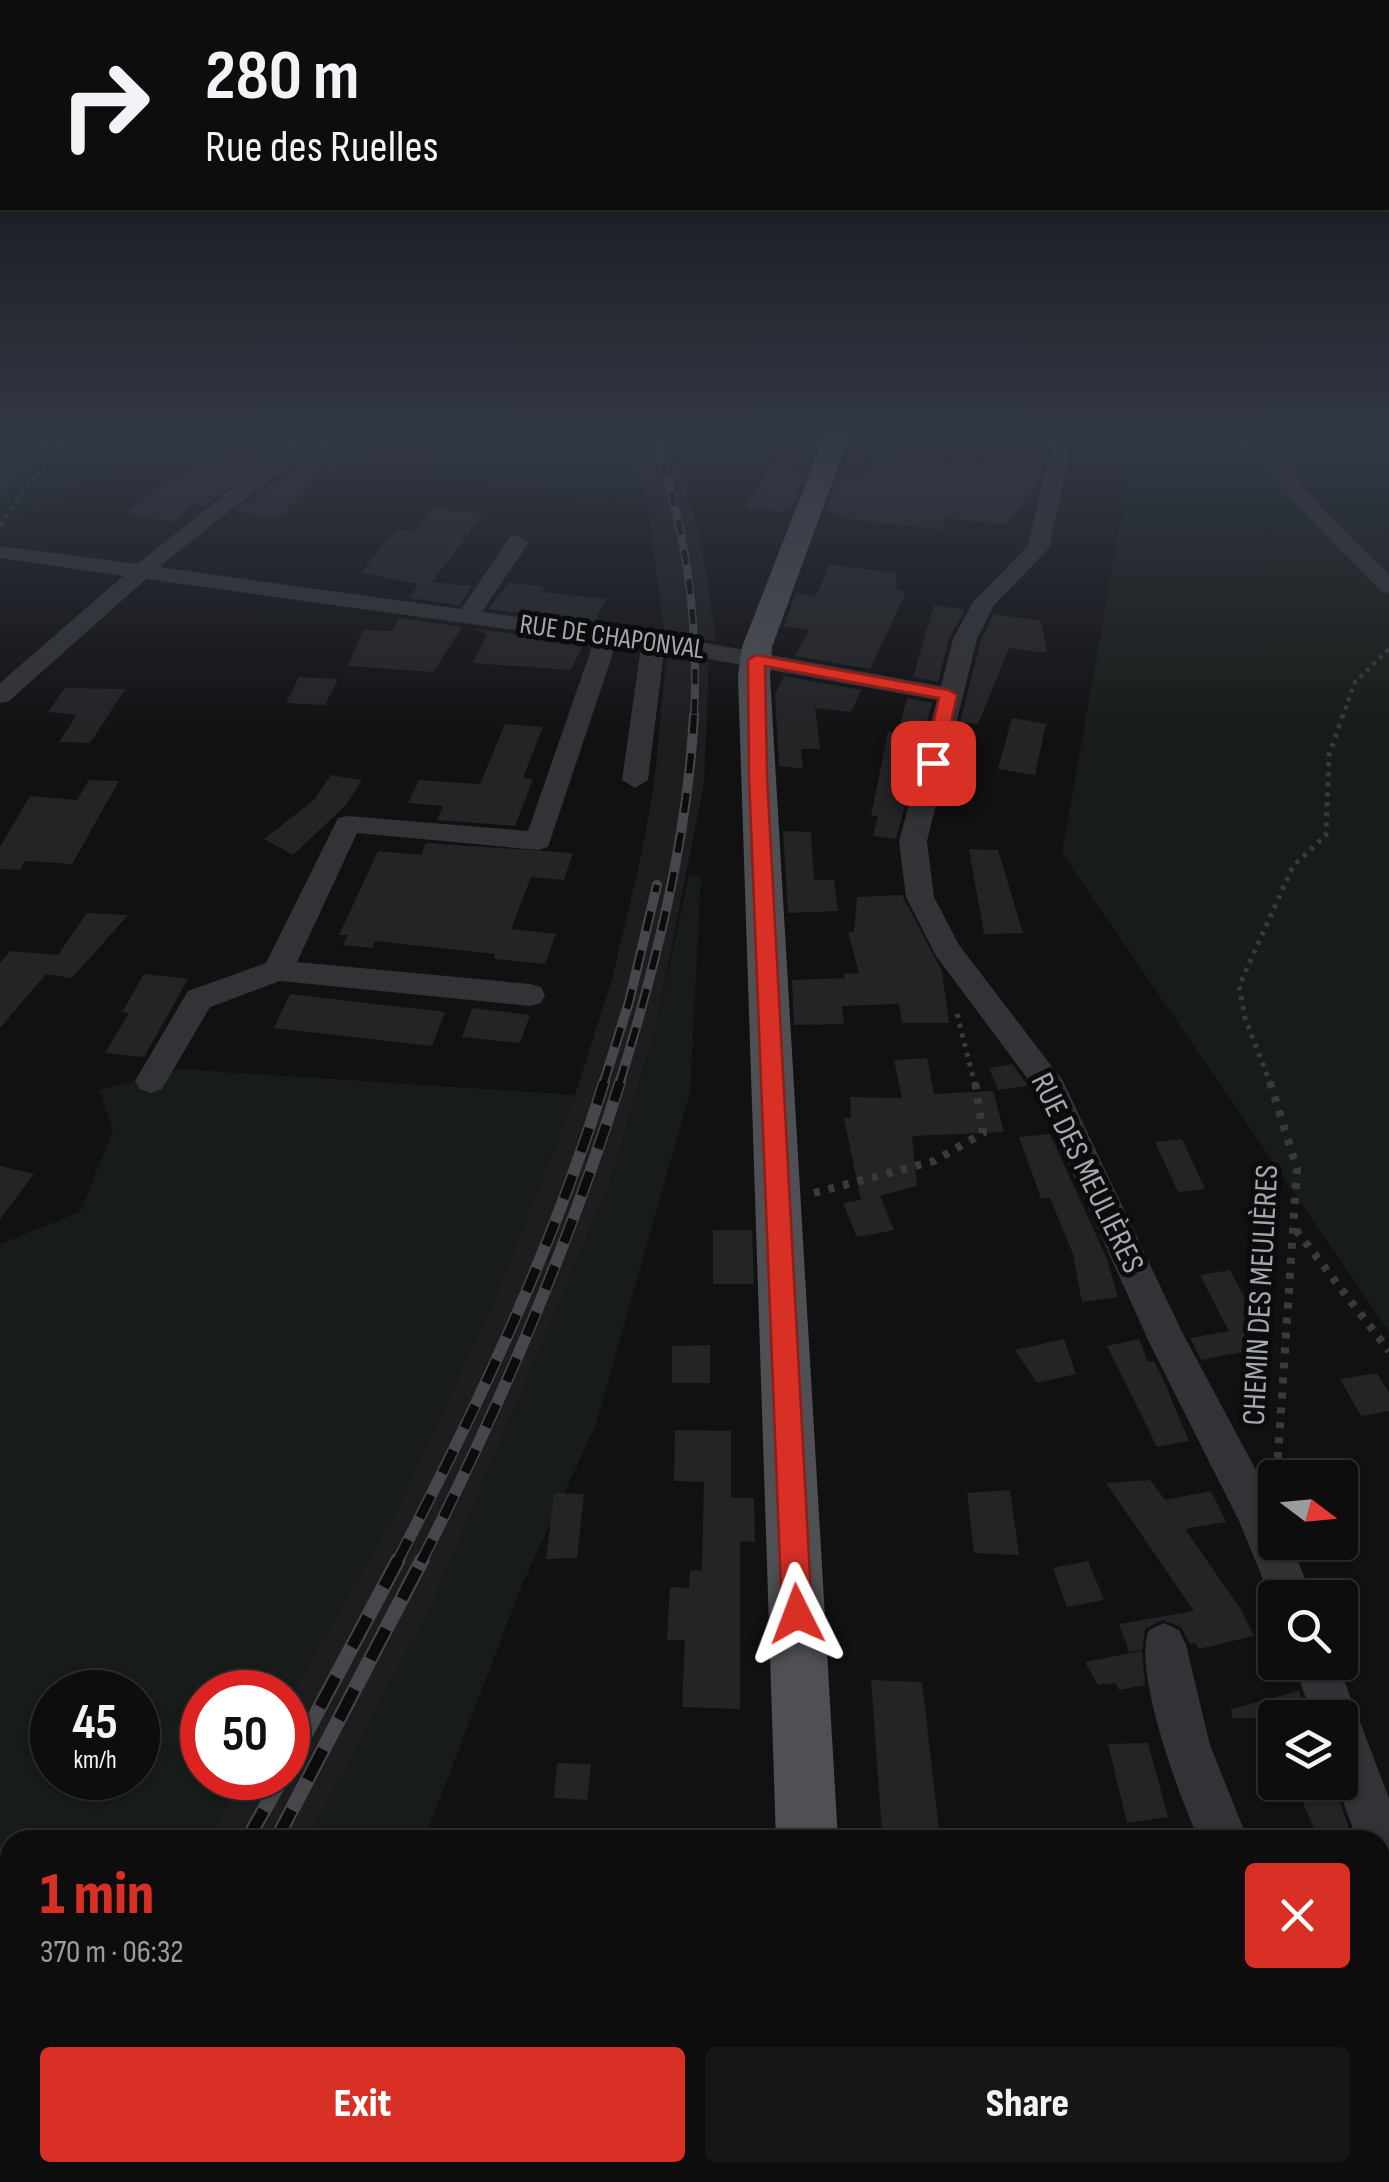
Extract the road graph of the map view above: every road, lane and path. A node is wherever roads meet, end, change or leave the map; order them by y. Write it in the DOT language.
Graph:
graph roads {
  1 [pos="188,536"];
  2 [pos="799,536"];
  3 [pos="1041,536"];
  4 [pos="1338,536"];
  5 [pos="518,542"];
  6 [pos="0,552"];
  7 [pos="142,574"];
  8 [pos="1389,586"];
  9 [pos="467,617"];
  10 [pos="607,636"];
  11 [pos="653,642"];
  12 [pos="1389,649"];
  13 [pos="756,660"];
  14 [pos="948,695"];
  15 [pos="0,696"];
  16 [pos="635,780"];
  17 [pos="946,950"];
  18 [pos="278,970"];
  19 [pos="530,995"];
  20 [pos="151,1081"];
  21 [pos="778,1200"];
  22 [pos="1296,1230"];
  23 [pos="1389,1351"];
  24 [pos="1256,1512"];
  25 [pos="1284,1580"];
  26 [pos="1164,1645"];
  27 [pos="1358,1778"];
  28 [pos="807,1830"];
  29 [pos="1219,1830"];
  30 [pos="1377,1830"];
  1 -- 7 [label="street"];
  2 -- 13 [label="main road"];
  3 -- 14 [label="street, RUE DES MEULIÈRES"];
  4 -- 8 [label="street"];
  5 -- 9 [label="street, RUE DE CHAPONVAL"];
  6 -- 7 [label="street, RUE DE CHAPONVAL"];
  7 -- 9 [label="street, RUE DE CHAPONVAL"];
  7 -- 15 [label="street"];
  9 -- 10 [label="street, RUE DE CHAPONVAL"];
  10 -- 11 [label="street, RUE DE CHAPONVAL"];
  10 -- 18 [label="street"];
  11 -- 13 [label="street, RUE DE CHAPONVAL"];
  11 -- 16 [label="street"];
  12 -- 22 [label="path, CHEMIN DES MEULIÈRES"];
  13 -- 14 [label="street, RUE DE CHAPONVAL"];
  13 -- 21 [label="main road"];
  14 -- 17 [label="street, RUE DES MEULIÈRES"];
  17 -- 21 [label="path"];
  17 -- 24 [label="street, RUE DES MEULIÈRES"];
  18 -- 19 [label="street"];
  18 -- 20 [label="street"];
  21 -- 28 [label="main road"];
  22 -- 23 [label="path"];
  22 -- 24 [label="path, CHEMIN DES MEULIÈRES"];
  24 -- 25 [label="street, RUE DES MEULIÈRES"];
  26 -- 29 [label="street"];
  27 -- 30 [label="street"];
}
